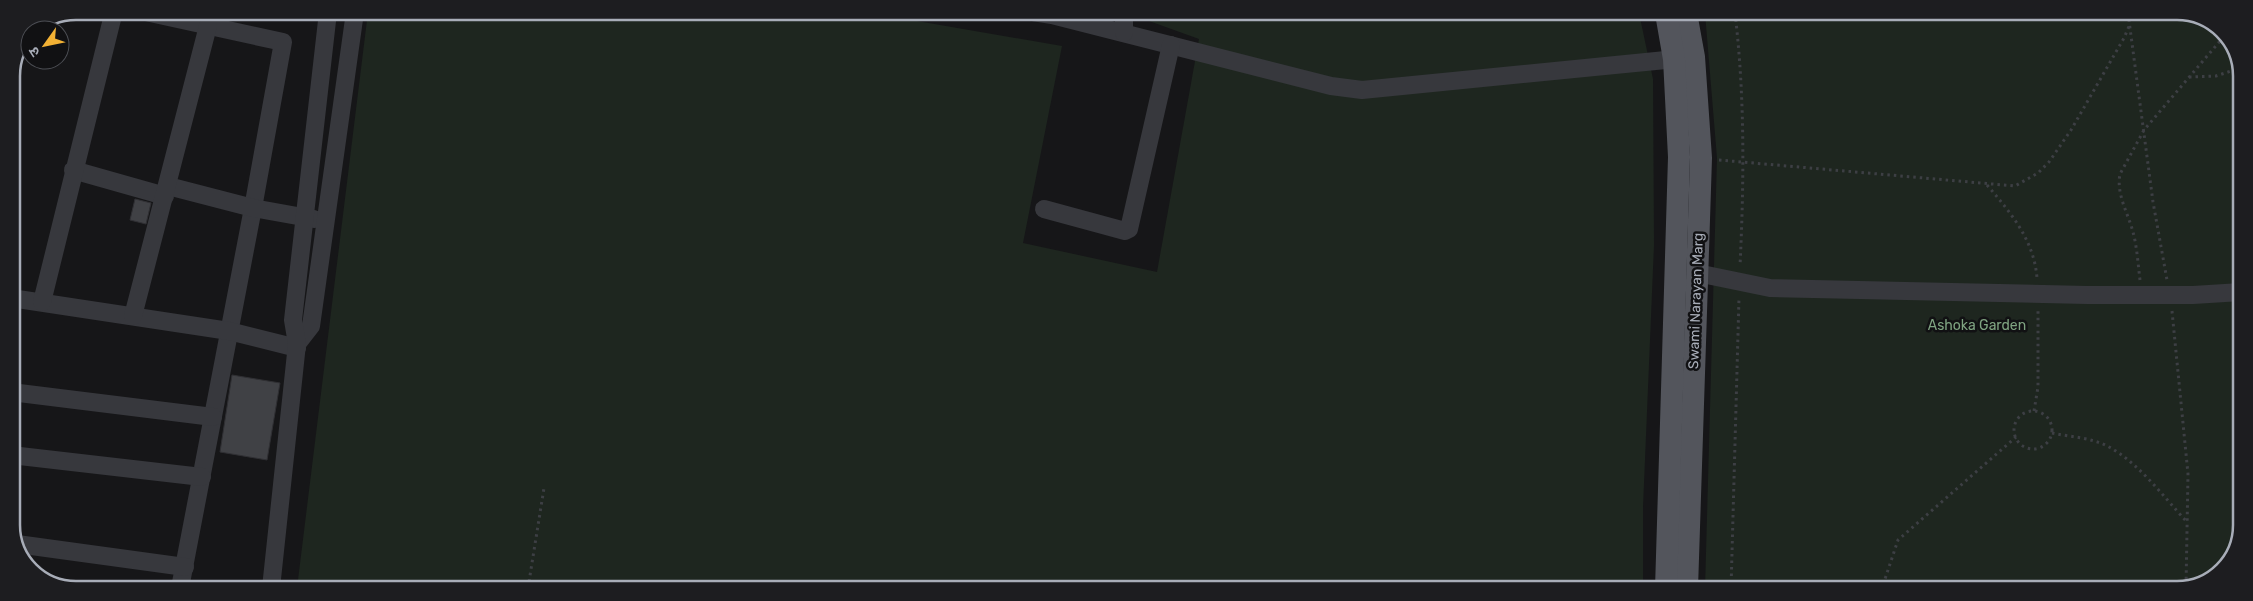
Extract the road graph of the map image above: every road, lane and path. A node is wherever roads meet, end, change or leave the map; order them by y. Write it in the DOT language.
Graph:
graph roads {
  1 [pos="112,20"];
  2 [pos="181,20"];
  3 [pos="327,20"];
  4 [pos="354,20"];
  5 [pos="1068,20"];
  6 [pos="1124,20"];
  7 [pos="1669,20"];
  8 [pos="1686,20"];
  9 [pos="1736,20"];
  10 [pos="2129,20"];
  11 [pos="2130,24"];
  12 [pos="208,26"];
  13 [pos="1124,33"];
  14 [pos="2220,41"];
  15 [pos="1171,45"];
  16 [pos="1684,58"];
  17 [pos="2233,70"];
  18 [pos="2189,77"];
  19 [pos="2144,130"];
  20 [pos="1701,158"];
  21 [pos="1744,163"];
  22 [pos="73,170"];
  23 [pos="1987,185"];
  24 [pos="167,191"];
  25 [pos="253,208"];
  26 [pos="1044,209"];
  27 [pos="305,216"];
  28 [pos="325,222"];
  29 [pos="1697,273"];
  30 [pos="1739,282"];
  31 [pos="2233,292"];
  32 [pos="2038,294"];
  33 [pos="2142,295"];
  34 [pos="2170,295"];
  35 [pos="20,299"];
  36 [pos="42,302"];
  37 [pos="134,316"];
  38 [pos="229,331"];
  39 [pos="297,346"];
  40 [pos="20,393"];
  41 [pos="2034,411"];
  42 [pos="213,417"];
  43 [pos="2052,434"];
  44 [pos="2016,437"];
  45 [pos="20,456"];
  46 [pos="202,477"];
  47 [pos="544,488"];
  48 [pos="2186,521"];
  49 [pos="24,545"];
  50 [pos="184,567"];
  51 [pos="2186,580"];
  52 [pos="181,581"];
  53 [pos="272,581"];
  54 [pos="529,581"];
  55 [pos="1666,581"];
  56 [pos="1687,581"];
  57 [pos="1731,581"];
  58 [pos="1884,581"];
  1 -- 22 [label="street"];
  2 -- 12 [label="street"];
  3 -- 27 [label="street"];
  4 -- 28 [label="street"];
  5 -- 13 [label="street"];
  6 -- 13 [label="street"];
  7 -- 16 [label="main road, Swami Narayan Marg"];
  8 -- 16 [label="main road, Swami Narayan Marg"];
  9 -- 21 [label="path"];
  10 -- 11 [label="path"];
  11 -- 19 [label="path"];
  11 -- 23 [label="path"];
  12 -- 24 [label="street"];
  12 -- 25 [label="street"];
  13 -- 15 [label="street"];
  14 -- 18 [label="path"];
  15 -- 16 [label="street"];
  15 -- 26 [label="street"];
  16 -- 20 [label="main road, Swami Narayan Marg"];
  16 -- 55 [label="main road, Swami Narayan Marg"];
  17 -- 18 [label="path"];
  18 -- 19 [label="path"];
  19 -- 33 [label="path"];
  19 -- 34 [label="path"];
  20 -- 21 [label="path"];
  20 -- 29 [label="main road, Swami Narayan Marg"];
  21 -- 23 [label="path"];
  21 -- 30 [label="path"];
  22 -- 24 [label="street"];
  22 -- 36 [label="street"];
  23 -- 32 [label="path"];
  24 -- 25 [label="street"];
  24 -- 37 [label="street"];
  25 -- 27 [label="street"];
  25 -- 38 [label="street"];
  27 -- 28 [label="street"];
  27 -- 39 [label="street"];
  28 -- 39 [label="street"];
  29 -- 30 [label="street"];
  29 -- 56 [label="main road, Swami Narayan Marg"];
  30 -- 32 [label="street"];
  30 -- 57 [label="path"];
  31 -- 34 [label="street"];
  32 -- 33 [label="street"];
  32 -- 41 [label="path"];
  33 -- 34 [label="street"];
  34 -- 48 [label="path"];
  35 -- 36 [label="street"];
  36 -- 37 [label="street"];
  37 -- 38 [label="street"];
  38 -- 39 [label="street"];
  38 -- 42 [label="street"];
  39 -- 53 [label="street"];
  40 -- 42 [label="street"];
  41 -- 43 [label="path"];
  41 -- 44 [label="path"];
  42 -- 46 [label="street"];
  43 -- 44 [label="path"];
  43 -- 48 [label="path"];
  44 -- 58 [label="path"];
  45 -- 46 [label="street"];
  46 -- 50 [label="street"];
  47 -- 54 [label="path"];
  48 -- 51 [label="path"];
  49 -- 50 [label="street"];
  50 -- 52 [label="street"];
}
